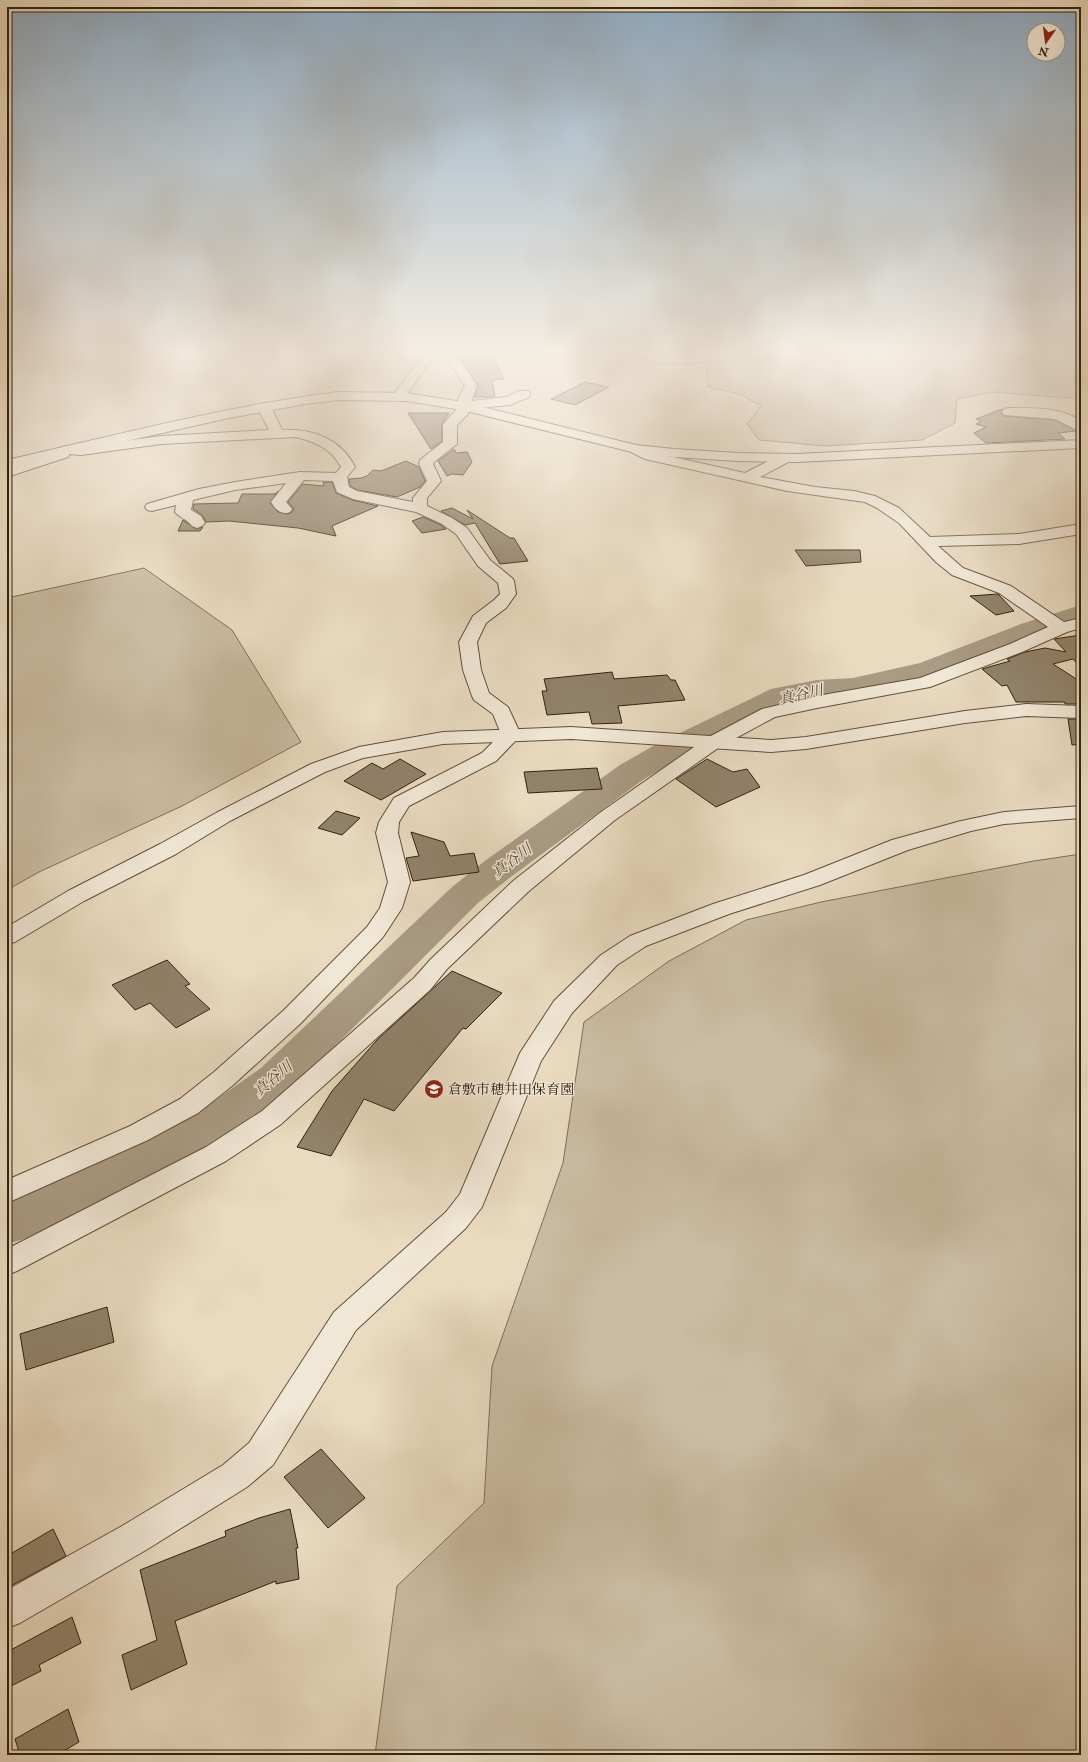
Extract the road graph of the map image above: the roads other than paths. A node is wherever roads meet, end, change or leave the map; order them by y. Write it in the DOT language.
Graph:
graph roads {
  1 [pos="153,431"];
  2 [pos="450,431"];
  3 [pos="564,431"];
  4 [pos="277,433"];
  5 [pos="1081,444"];
  6 [pos="636,449"];
  7 [pos="67,450"];
  8 [pos="787,458"];
  9 [pos="7,464"];
  10 [pos="7,473"];
  11 [pos="300,476"];
  12 [pos="340,477"];
  13 [pos="747,478"];
  14 [pos="186,497"];
  15 [pos="152,507"];
  16 [pos="420,508"];
  17 [pos="284,509"];
  18 [pos="197,523"];
  19 [pos="1081,529"];
  20 [pos="926,542"];
  21 [pos="1081,623"];
  22 [pos="1055,624"];
  23 [pos="1081,712"];
  24 [pos="511,735"];
  25 [pos="707,742"];
  26 [pos="1081,812"];
  27 [pos="7,937"];
  28 [pos="7,1192"];
  29 [pos="7,1264"];
  30 [pos="7,1610"];
  1 -- 7 [label="street"];
  2 -- 16 [label="street"];
  3 -- 6 [label="street"];
  4 -- 7 [label="street"];
  4 -- 12 [label="street"];
  5 -- 8 [label="street"];
  6 -- 8 [label="street"];
  6 -- 13 [label="street"];
  7 -- 9 [label="street"];
  7 -- 10 [label="street"];
  8 -- 13 [label="street"];
  11 -- 12 [label="street"];
  11 -- 14 [label="street"];
  11 -- 17 [label="street"];
  12 -- 16 [label="street"];
  13 -- 20 [label="street"];
  14 -- 15 [label="street"];
  14 -- 18 [label="street"];
  16 -- 24 [label="street"];
  19 -- 20 [label="street"];
  20 -- 22 [label="street"];
  21 -- 22 [label="street"];
  22 -- 25 [label="street"];
  23 -- 25 [label="street"];
  24 -- 25 [label="street"];
  24 -- 27 [label="street"];
  24 -- 28 [label="street"];
  25 -- 29 [label="street"];
  26 -- 30 [label="street"];
}
